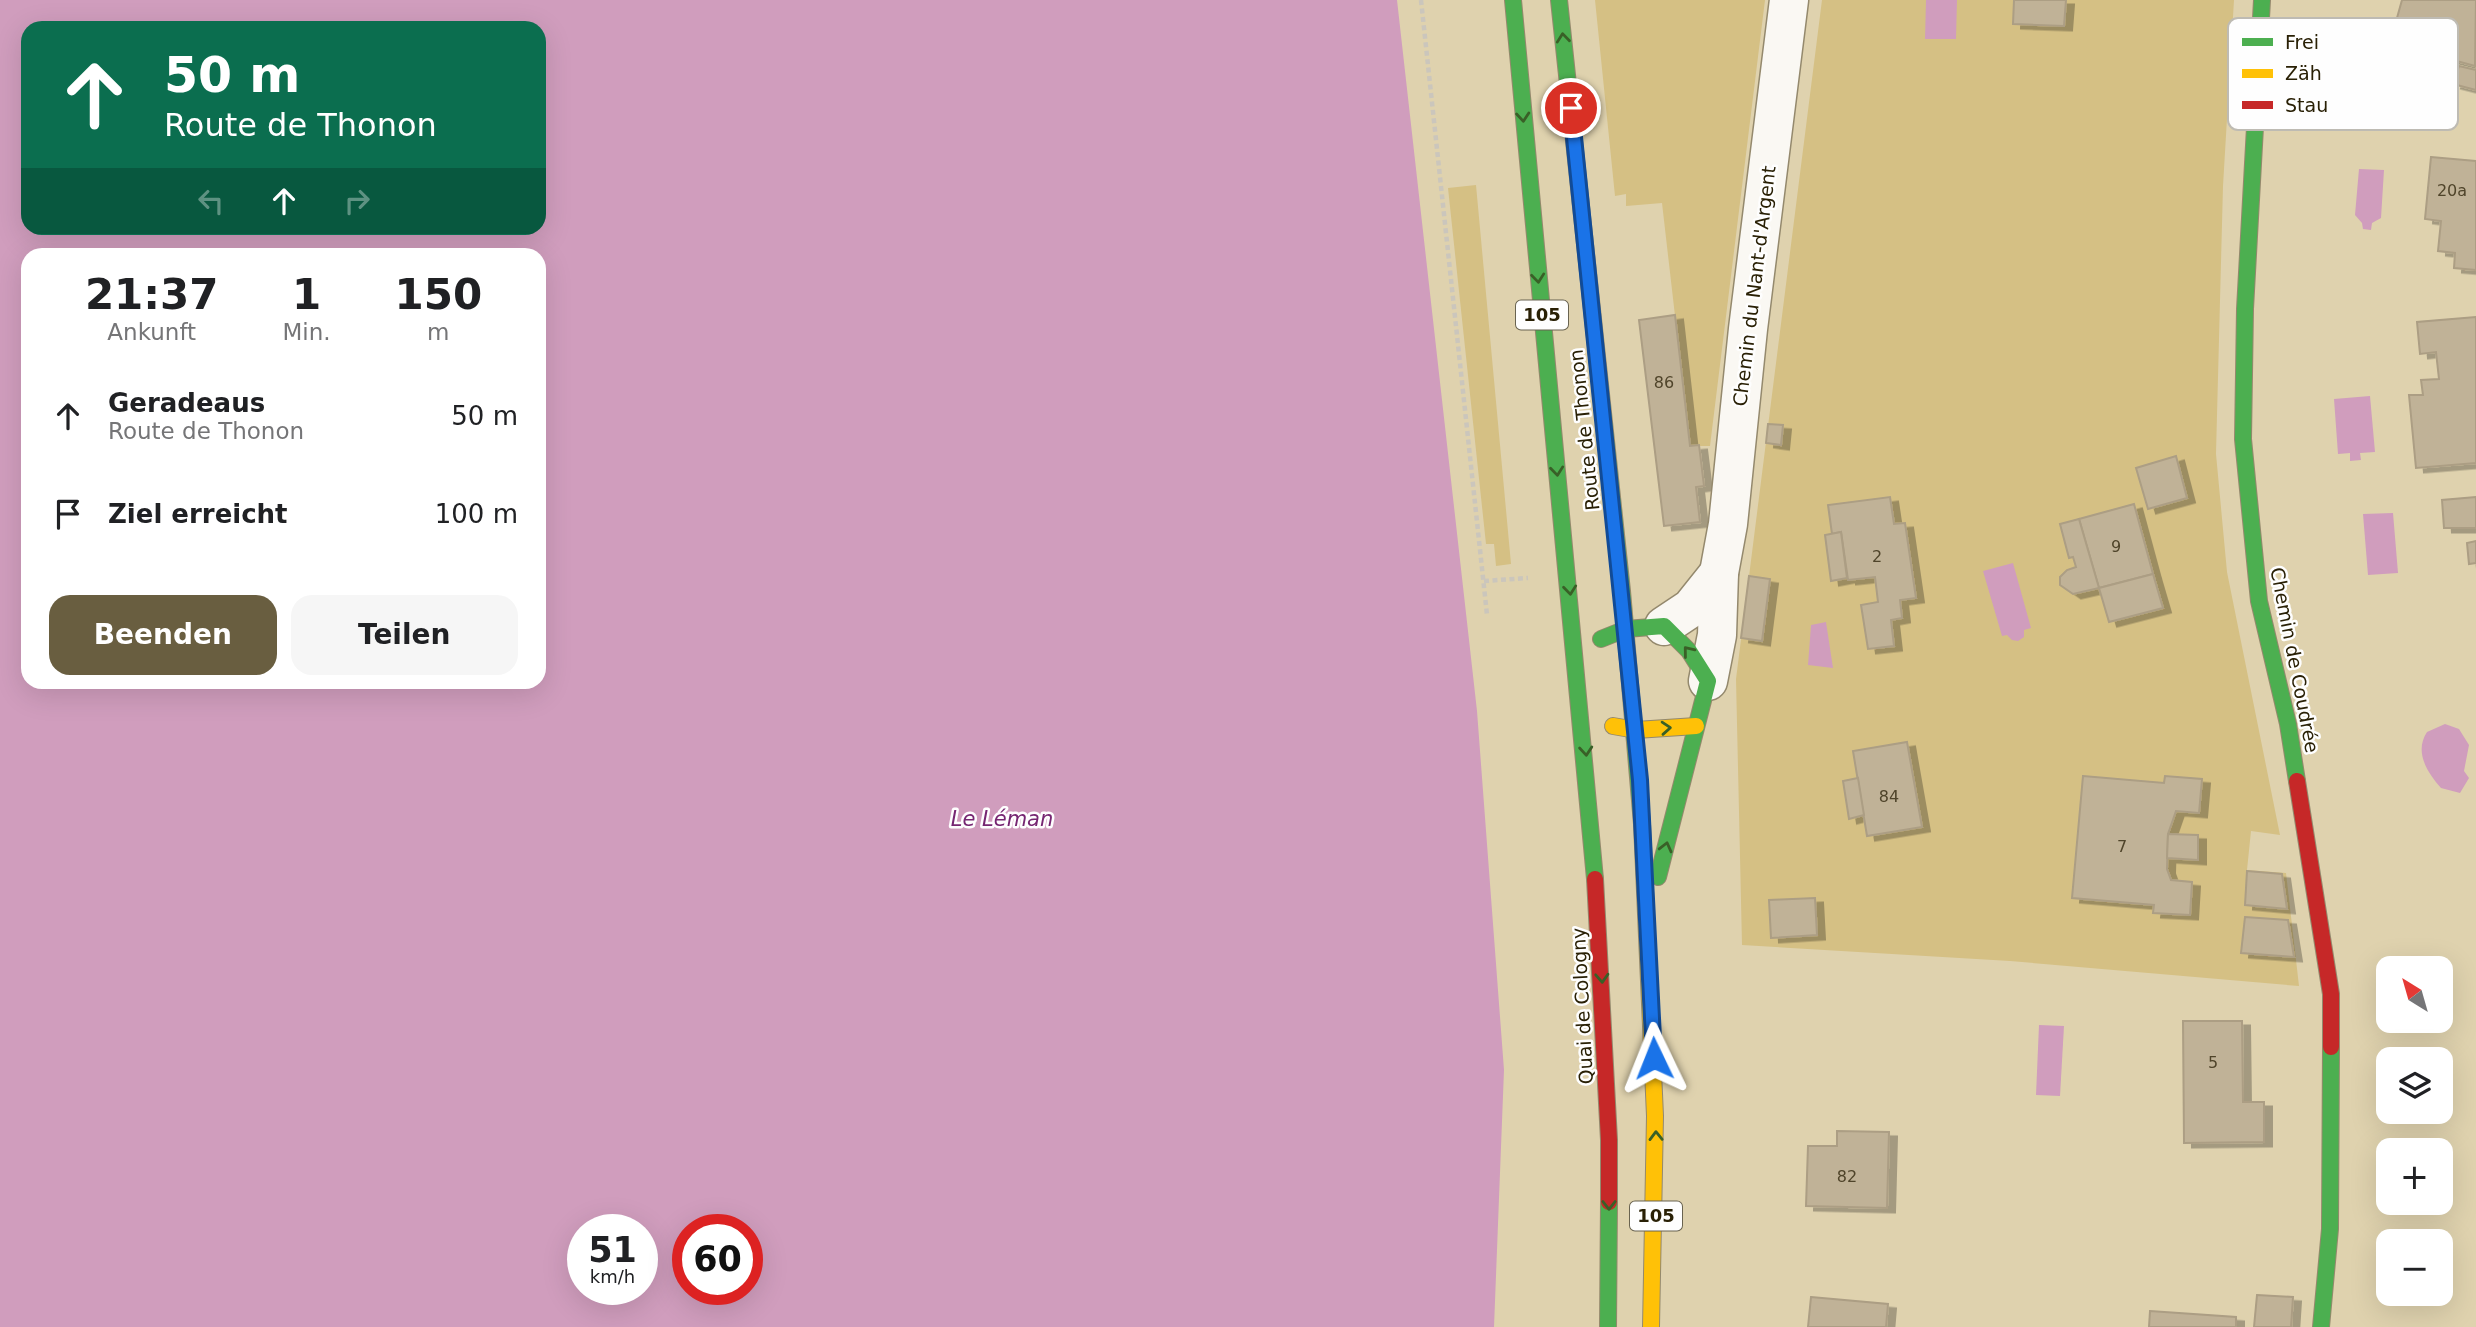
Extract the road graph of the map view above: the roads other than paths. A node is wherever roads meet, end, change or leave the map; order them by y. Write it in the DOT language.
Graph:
graph roads {
  1 [pos="1513,0"];
  2 [pos="1559,0"];
  3 [pos="1788,0"];
  4 [pos="2262,0"];
  5 [pos="2261,18"];
  6 [pos="2255,130"];
  7 [pos="1719,573"];
  8 [pos="1664,626"];
  9 [pos="1626,629"];
  10 [pos="1708,681"];
  11 [pos="1580,683"];
  12 [pos="1696,726"];
  13 [pos="1636,730"];
  14 [pos="1649,913"];
  15 [pos="1608,1327"];
  16 [pos="1651,1327"];
  17 [pos="2321,1327"];
  1 -- 11 [label="main road, Route de Thonon / 105, one-way"];
  9 -- 2 [label="main road, Route de Thonon / 105, one-way"];
  3 -- 7 [label="street, Chemin du Nant-d'Argent"];
  4 -- 5 [label="main road, Chemin de Coudrée"];
  6 -- 17 [label="main road, Chemin de Coudrée"];
  7 -- 8 [label="street, Chemin du Nant-d'Argent"];
  7 -- 10 [label="street, Chemin du Nant-d'Argent"];
  8 -- 9 [label="main road"];
  10 -- 8 [label="main road, one-way"];
  9 -- 11 [label="main road"];
  9 -- 13 [label="main road, Route de Thonon / 105"];
  10 -- 12 [label="main road"];
  11 -- 13 [label="main road"];
  11 -- 15 [label="main road, Quai de Cologny / 105, one-way"];
  13 -- 12 [label="main road, one-way"];
  14 -- 12 [label="main road, one-way"];
  13 -- 14 [label="main road, 105"];
  16 -- 14 [label="main road, 105, one-way"];
}
